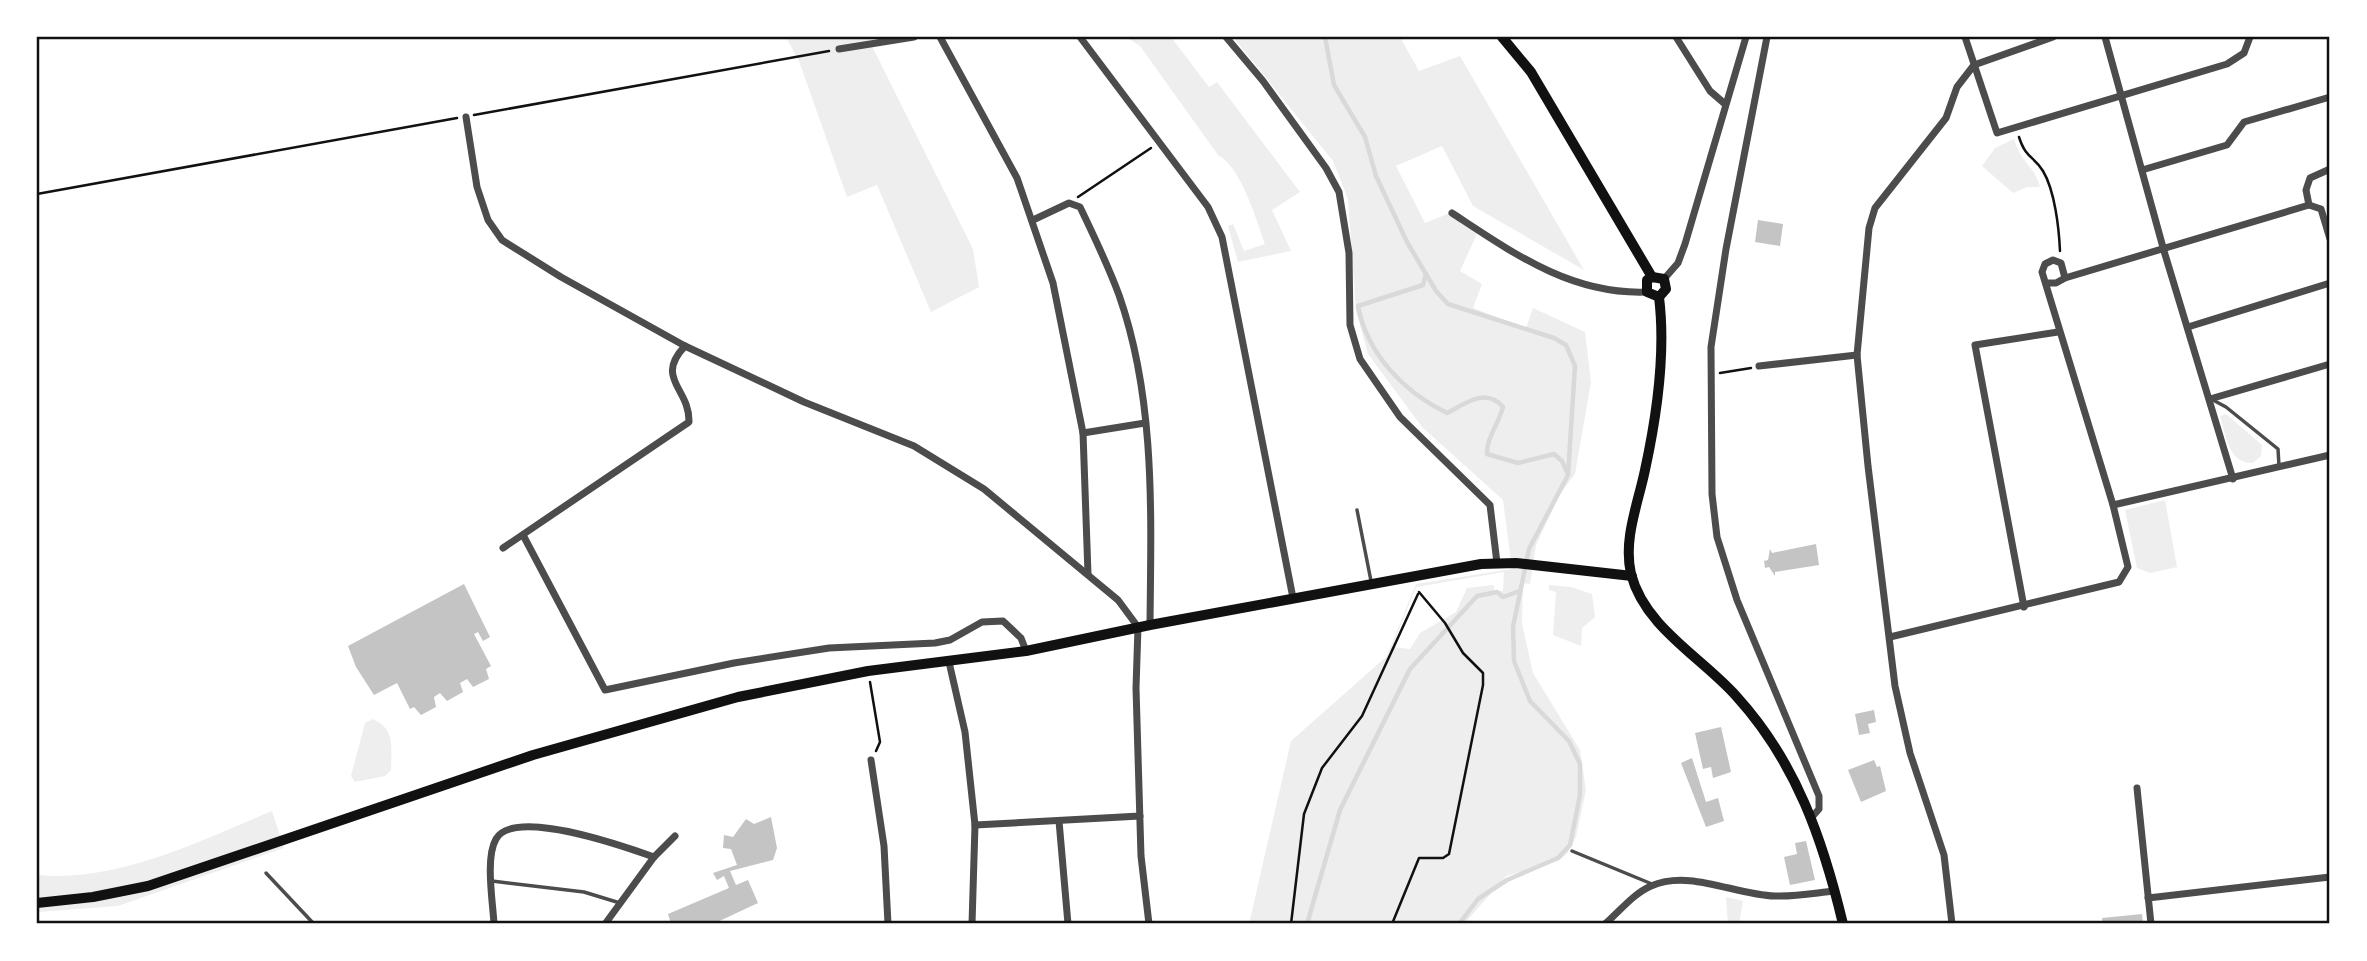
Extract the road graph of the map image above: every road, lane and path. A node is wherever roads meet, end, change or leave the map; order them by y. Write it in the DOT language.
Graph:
graph roads {
  1 [pos="914,37"];
  2 [pos="940,37"];
  3 [pos="1080,37"];
  4 [pos="1226,37"];
  5 [pos="1502,37"];
  6 [pos="1676,37"];
  7 [pos="1746,37"];
  8 [pos="1767,37"];
  9 [pos="1965,37"];
  10 [pos="2053,37"];
  11 [pos="2105,37"];
  12 [pos="2250,37"];
  13 [pos="839,50"];
  14 [pos="1974,65"];
  15 [pos="2120,95"];
  16 [pos="2330,97"];
  17 [pos="1725,104"];
  18 [pos="466,117"];
  19 [pos="2016,127"];
  20 [pos="1143,154"];
  21 [pos="2330,169"];
  22 [pos="2141,170"];
  23 [pos="37,194"];
  24 [pos="1069,203"];
  25 [pos="2309,205"];
  26 [pos="1452,212"];
  27 [pos="1033,220"];
  28 [pos="2330,239"];
  29 [pos="2164,251"];
  30 [pos="2061,263"];
  31 [pos="1652,276"];
  32 [pos="2065,278"];
  33 [pos="1664,279"];
  34 [pos="2047,283"];
  35 [pos="2330,283"];
  36 [pos="1647,292"];
  37 [pos="1659,297"];
  38 [pos="2188,327"];
  39 [pos="2058,331"];
  40 [pos="685,346"];
  41 [pos="1857,355"];
  42 [pos="2330,364"];
  43 [pos="1759,366"];
  44 [pos="1709,374"];
  45 [pos="2210,399"];
  46 [pos="1145,423"];
  47 [pos="1083,433"];
  48 [pos="2330,455"];
  49 [pos="2280,468"];
  50 [pos="2233,479"];
  51 [pos="2113,505"];
  52 [pos="1357,510"];
  53 [pos="523,535"];
  54 [pos="503,548"];
  55 [pos="1497,563"];
  56 [pos="1088,574"];
  57 [pos="1632,576"];
  58 [pos="1371,583"];
  59 [pos="1293,598"];
  60 [pos="2024,607"];
  61 [pos="1150,625"];
  62 [pos="1138,628"];
  63 [pos="1890,637"];
  64 [pos="1026,651"];
  65 [pos="949,662"];
  66 [pos="868,671"];
  67 [pos="871,760"];
  68 [pos="2137,788"];
  69 [pos="1140,816"];
  70 [pos="1812,817"];
  71 [pos="1059,821"];
  72 [pos="975,825"];
  73 [pos="675,836"];
  74 [pos="1572,852"];
  75 [pos="654,857"];
  76 [pos="266,873"];
  77 [pos="2330,877"];
  78 [pos="491,881"];
  79 [pos="1654,885"];
  80 [pos="1835,891"];
  81 [pos="2148,898"];
  82 [pos="37,903"];
  83 [pos="620,903"];
  84 [pos="314,924"];
  85 [pos="494,924"];
  86 [pos="605,924"];
  87 [pos="888,924"];
  88 [pos="972,924"];
  89 [pos="1068,924"];
  90 [pos="1149,924"];
  91 [pos="1291,924"];
  92 [pos="1392,924"];
  93 [pos="1605,924"];
  94 [pos="1843,924"];
  95 [pos="1952,924"];
  96 [pos="2151,924"];
  1 -- 13 [label="street"];
  2 -- 27 [label="street"];
  3 -- 59 [label="street"];
  4 -- 55 [label="street"];
  5 -- 31 [label="main road"];
  6 -- 17 [label="street"];
  7 -- 17 [label="street"];
  8 -- 44 [label="street"];
  9 -- 14 [label="street"];
  10 -- 14 [label="street"];
  11 -- 15 [label="street"];
  12 -- 15 [label="street"];
  13 -- 18 [label="path"];
  14 -- 19 [label="street"];
  14 -- 41 [label="street"];
  15 -- 19 [label="street"];
  15 -- 22 [label="street"];
  16 -- 22 [label="street"];
  17 -- 33 [label="street"];
  18 -- 23 [label="path"];
  18 -- 40 [label="street"];
  19 -- 30 [label="path"];
  20 -- 24 [label="path"];
  21 -- 25 [label="street"];
  22 -- 29 [label="street"];
  24 -- 27 [label="street"];
  24 -- 46 [label="street"];
  25 -- 28 [label="street"];
  25 -- 29 [label="street"];
  26 -- 36 [label="street"];
  27 -- 47 [label="street"];
  29 -- 32 [label="street"];
  29 -- 38 [label="street"];
  30 -- 32 [label="street"];
  30 -- 34 [label="street"];
  31 -- 33 [label="main road"];
  31 -- 36 [label="main road"];
  32 -- 34 [label="street"];
  33 -- 37 [label="main road"];
  34 -- 39 [label="street"];
  35 -- 38 [label="street"];
  36 -- 37 [label="main road"];
  37 -- 57 [label="main road"];
  38 -- 45 [label="street"];
  39 -- 51 [label="street"];
  39 -- 60 [label="street"];
  40 -- 53 [label="street"];
  40 -- 56 [label="street"];
  41 -- 43 [label="street"];
  41 -- 63 [label="street"];
  42 -- 45 [label="street"];
  43 -- 44 [label="path"];
  44 -- 70 [label="street"];
  45 -- 49 [label="lane"];
  45 -- 50 [label="street"];
  46 -- 47 [label="street"];
  46 -- 61 [label="street"];
  47 -- 56 [label="street"];
  48 -- 49 [label="street"];
  49 -- 50 [label="street"];
  50 -- 51 [label="street"];
  51 -- 60 [label="street"];
  52 -- 58 [label="lane"];
  53 -- 54 [label="street"];
  53 -- 64 [label="street"];
  55 -- 57 [label="main road"];
  55 -- 58 [label="main road"];
  56 -- 62 [label="street"];
  57 -- 70 [label="main road"];
  58 -- 59 [label="main road"];
  59 -- 61 [label="main road"];
  60 -- 63 [label="street"];
  61 -- 62 [label="main road"];
  62 -- 64 [label="main road"];
  62 -- 69 [label="street"];
  63 -- 95 [label="street"];
  64 -- 65 [label="main road"];
  65 -- 66 [label="main road"];
  65 -- 72 [label="street"];
  66 -- 67 [label="path"];
  66 -- 82 [label="main road"];
  67 -- 87 [label="street"];
  68 -- 81 [label="street"];
  69 -- 71 [label="street"];
  69 -- 90 [label="street"];
  70 -- 80 [label="main road"];
  71 -- 72 [label="street"];
  71 -- 89 [label="street"];
  72 -- 88 [label="street"];
  73 -- 75 [label="street"];
  74 -- 79 [label="lane"];
  75 -- 78 [label="street"];
  75 -- 83 [label="street"];
  76 -- 84 [label="lane"];
  77 -- 81 [label="street"];
  78 -- 83 [label="lane"];
  78 -- 85 [label="street"];
  79 -- 80 [label="street"];
  79 -- 93 [label="street"];
  80 -- 94 [label="main road"];
  81 -- 96 [label="street"];
  83 -- 86 [label="street"];
  91 -- 92 [label="path"];
}
